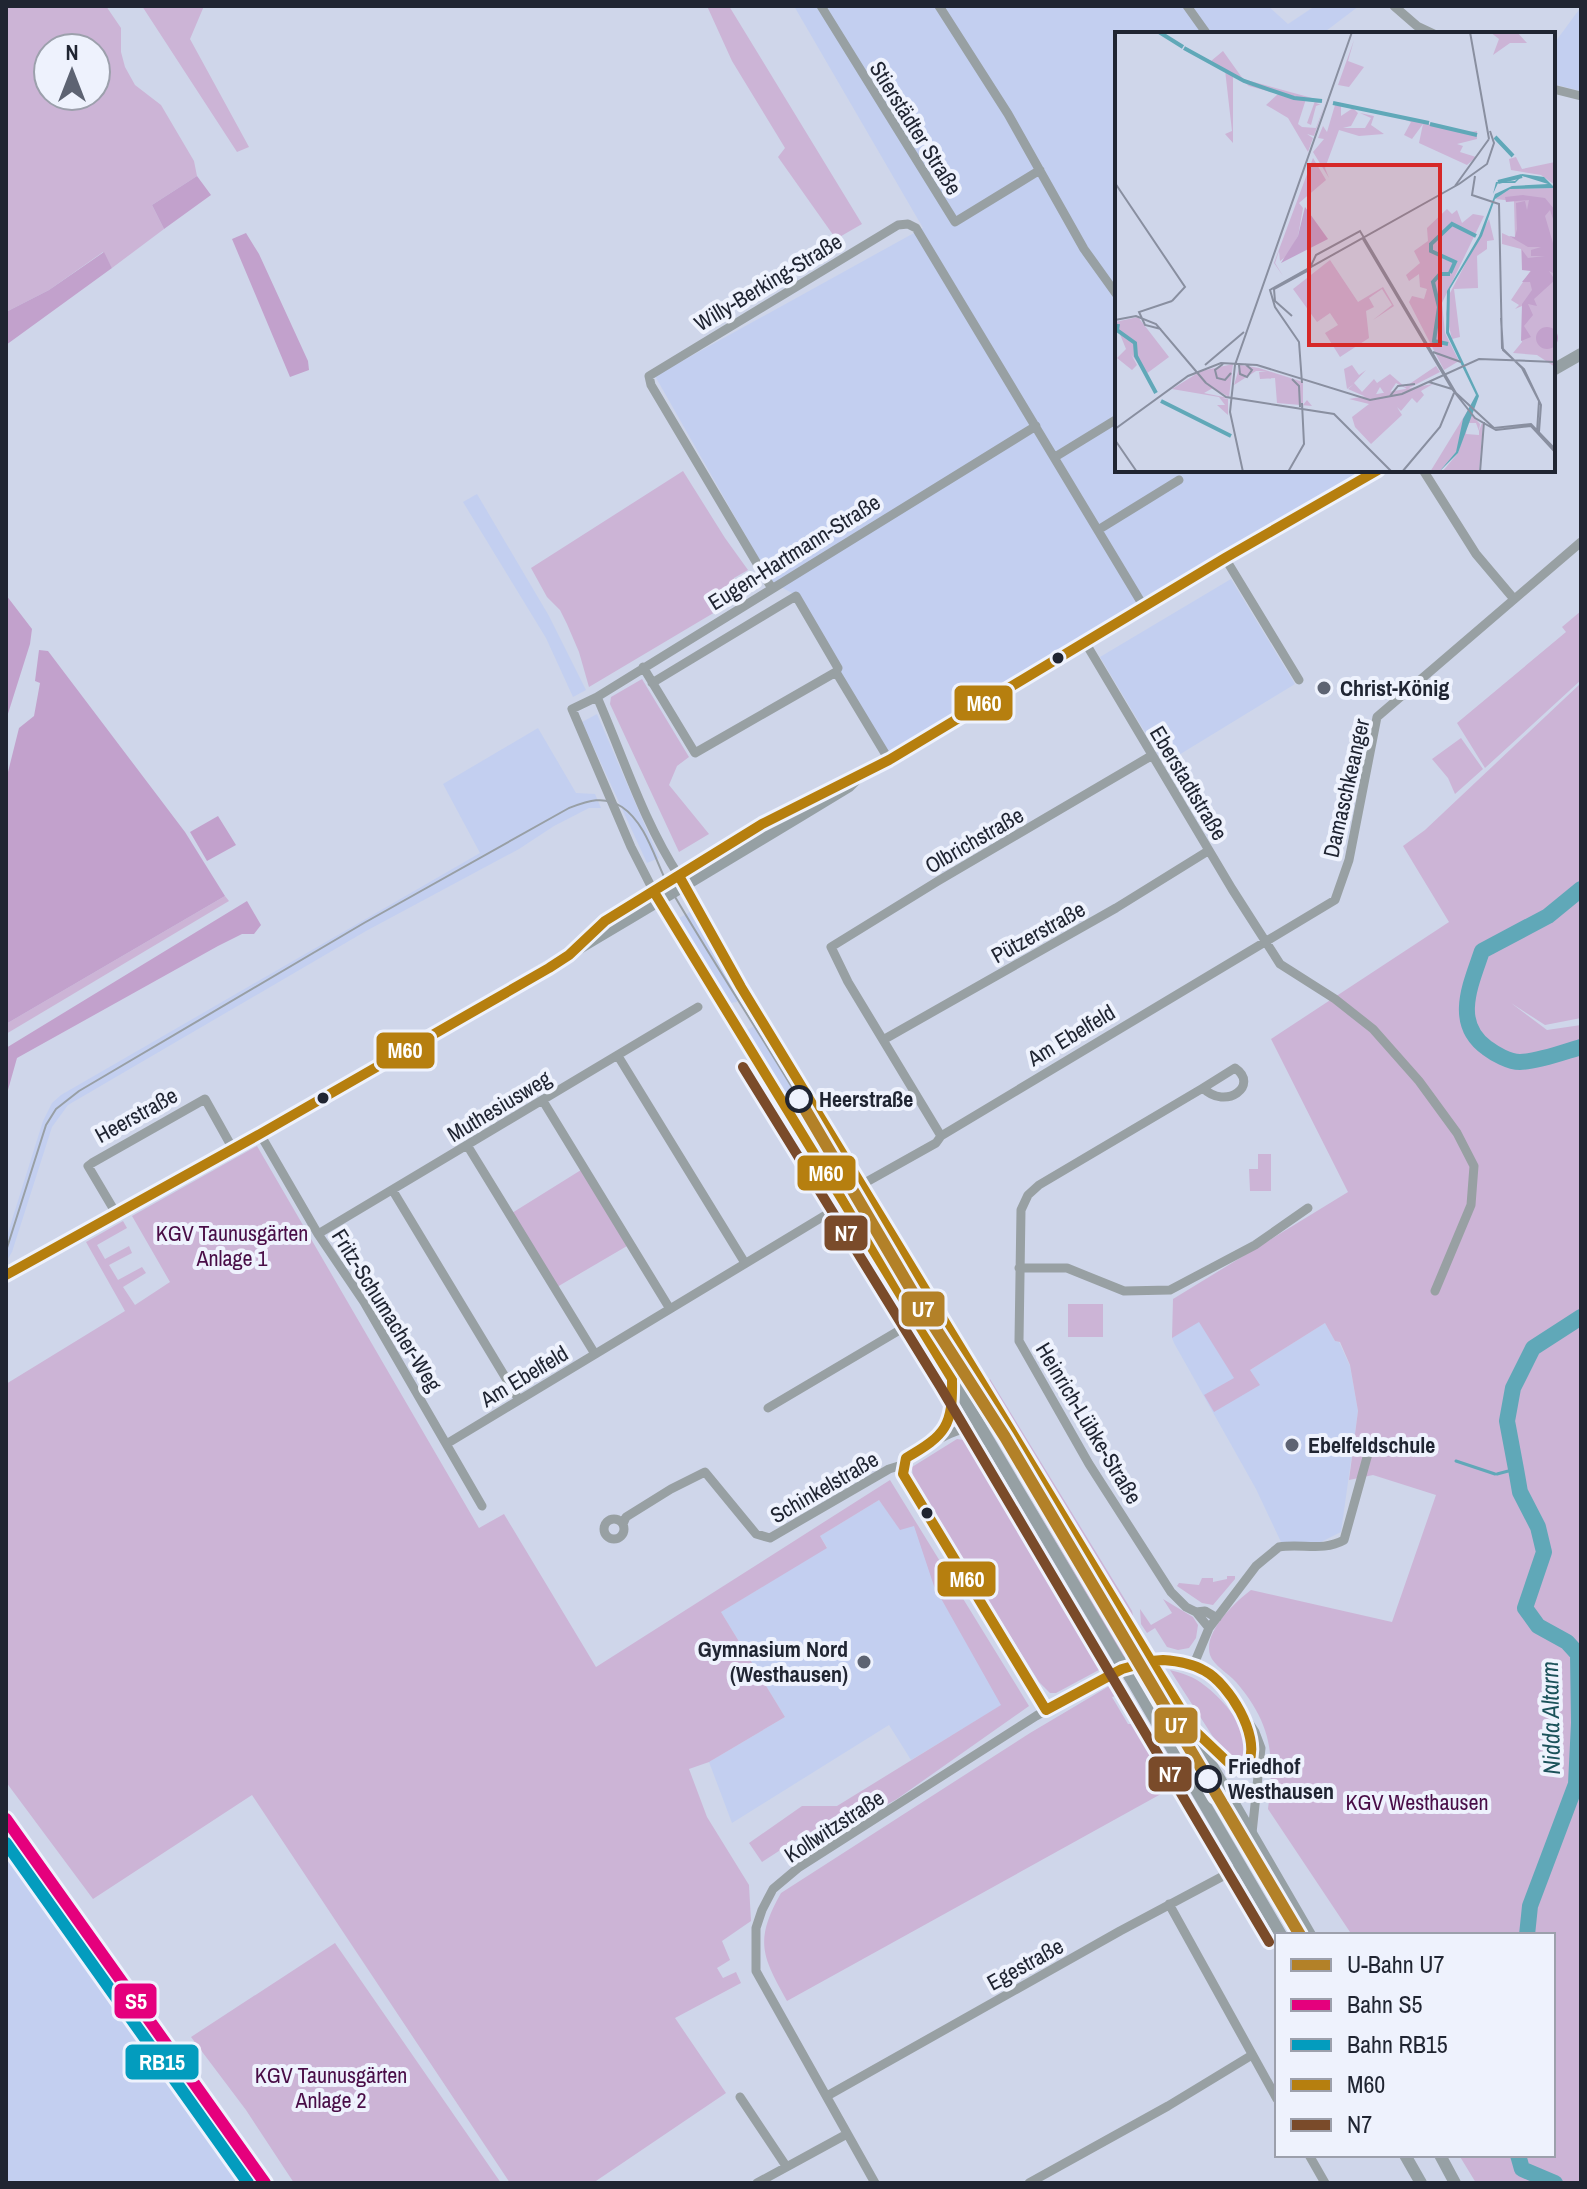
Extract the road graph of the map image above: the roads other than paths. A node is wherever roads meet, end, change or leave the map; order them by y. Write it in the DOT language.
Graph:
graph roads {
  1 [pos="821,6"];
  2 [pos="939,6"];
  3 [pos="1187,6"];
  4 [pos="1394,6"];
  5 [pos="1206,32"];
  6 [pos="1430,32"];
  7 [pos="1555,90"];
  8 [pos="1581,96"];
  9 [pos="1040,170"];
  10 [pos="1115,292"];
  11 [pos="1581,354"];
  12 [pos="1555,369"];
  13 [pos="1115,420"];
  14 [pos="1036,426"];
  15 [pos="1055,457"];
  16 [pos="1375,472"];
  17 [pos="1424,472"];
  18 [pos="1179,480"];
  19 [pos="1098,530"];
  20 [pos="1581,542"];
  21 [pos="1225,558"];
  22 [pos="771,587"];
  23 [pos="1514,599"];
  24 [pos="1144,607"];
  25 [pos="1085,642"];
  26 [pos="643,667"];
  27 [pos="836,672"];
  28 [pos="1299,680"];
  29 [pos="652,683"];
  30 [pos="597,697"];
  31 [pos="1151,756"];
  32 [pos="889,760"];
  33 [pos="1208,851"];
  34 [pos="681,880"];
  35 [pos="657,896"];
  36 [pos="1335,900"];
  37 [pos="1263,940"];
  38 [pos="698,1007"];
  39 [pos="883,1040"];
  40 [pos="618,1056"];
  41 [pos="1203,1088"];
  42 [pos="543,1101"];
  43 [pos="260,1134"];
  44 [pos="941,1136"];
  45 [pos="467,1145"];
  46 [pos="233,1149"];
  47 [pos="861,1185"];
  48 [pos="393,1191"];
  49 [pos="839,1207"];
  50 [pos="1308,1208"];
  51 [pos="117,1215"];
  52 [pos="824,1216"];
  53 [pos="318,1234"];
  54 [pos="745,1263"];
  55 [pos="1019,1268"];
  56 [pos="6,1275"];
  57 [pos="1435,1291"];
  58 [pos="670,1309"];
  59 [pos="915,1321"];
  60 [pos="595,1354"];
  61 [pos="952,1379"];
  62 [pos="519,1400"];
  63 [pos="768,1408"];
  64 [pos="937,1442"];
  65 [pos="448,1443"];
  66 [pos="1371,1443"];
  67 [pos="992,1446"];
  68 [pos="902,1465"];
  69 [pos="482,1506"];
  70 [pos="623,1524"];
  71 [pos="1196,1612"];
  72 [pos="1217,1618"];
  73 [pos="1209,1628"];
  74 [pos="1194,1664"];
  75 [pos="1160,1665"];
  76 [pos="1117,1666"];
  77 [pos="1238,1707"];
  78 [pos="1046,1710"];
  79 [pos="1194,1732"];
  80 [pos="1252,1833"];
  81 [pos="1242,1866"];
  82 [pos="1169,1904"];
  83 [pos="1280,1933"];
  84 [pos="1309,1933"];
  85 [pos="1252,2055"];
  86 [pos="1275,2095"];
  87 [pos="827,2096"];
  88 [pos="740,2097"];
  89 [pos="847,2134"];
  90 [pos="1310,2157"];
  91 [pos="1406,2157"];
  92 [pos="1441,2157"];
  93 [pos="786,2166"];
  94 [pos="757,2183"];
  95 [pos="875,2183"];
  96 [pos="1029,2183"];
  97 [pos="1325,2183"];
  98 [pos="1421,2183"];
  99 [pos="1455,2183"];
  1 -- 9 [label="street, Stierstädter Straße"];
  2 -- 9 [label="street"];
  3 -- 5 [label="street"];
  4 -- 6 [label="street"];
  7 -- 8 [label="street"];
  9 -- 10 [label="street"];
  11 -- 12 [label="main road"];
  13 -- 15 [label="street"];
  14 -- 15 [label="street"];
  14 -- 22 [label="street, Eugen-Hartmann-Straße"];
  14 -- 22 [label="street, Willy-Berking-Straße"];
  15 -- 19 [label="street"];
  16 -- 21 [label="main road"];
  17 -- 23 [label="street"];
  18 -- 19 [label="street"];
  19 -- 24 [label="street"];
  20 -- 23 [label="street, Damaschkeanger"];
  21 -- 24 [label="main road"];
  21 -- 28 [label="street"];
  22 -- 26 [label="street, Eugen-Hartmann-Straße"];
  23 -- 36 [label="street, Damaschkeanger"];
  24 -- 25 [label="main road"];
  25 -- 31 [label="street, Eberstadtstraße"];
  25 -- 32 [label="main road"];
  26 -- 29 [label="street"];
  26 -- 30 [label="street, Eugen-Hartmann-Straße"];
  27 -- 29 [label="street"];
  27 -- 29 [label="street"];
  27 -- 32 [label="street"];
  30 -- 34 [label="street"];
  30 -- 35 [label="street, Eugen-Hartmann-Straße"];
  31 -- 33 [label="street, Eberstadtstraße"];
  31 -- 39 [label="street, Olbrichstraße"];
  32 -- 34 [label="main road"];
  33 -- 37 [label="street, Eberstadtstraße"];
  33 -- 39 [label="street, Pützerstraße"];
  34 -- 35 [label="main road"];
  34 -- 47 [label="main road"];
  35 -- 43 [label="main road"];
  35 -- 49 [label="main road"];
  36 -- 37 [label="street, Am Ebelfeld"];
  37 -- 44 [label="street, Am Ebelfeld"];
  37 -- 57 [label="street, Eberstadtstraße"];
  38 -- 40 [label="street, Muthesiusweg"];
  39 -- 44 [label="street"];
  40 -- 42 [label="street, Muthesiusweg"];
  40 -- 54 [label="street"];
  41 -- 55 [label="street, Heinrich-Lübke-Straße"];
  42 -- 45 [label="street, Muthesiusweg"];
  42 -- 58 [label="street"];
  43 -- 46 [label="main road"];
  43 -- 53 [label="street, Fritz-Schumacher-Weg"];
  44 -- 47 [label="street, Am Ebelfeld"];
  45 -- 48 [label="street, Muthesiusweg"];
  45 -- 60 [label="street"];
  46 -- 51 [label="main road"];
  46 -- 51 [label="street, Heerstraße"];
  47 -- 49 [label="street, Am Ebelfeld"];
  47 -- 75 [label="main road, bridge"];
  48 -- 53 [label="street, Muthesiusweg"];
  48 -- 62 [label="street"];
  49 -- 59 [label="main road"];
  50 -- 55 [label="street"];
  51 -- 56 [label="main road"];
  52 -- 54 [label="street, Am Ebelfeld"];
  53 -- 65 [label="street, Fritz-Schumacher-Weg"];
  54 -- 58 [label="street, Am Ebelfeld"];
  55 -- 71 [label="street, Heinrich-Lübke-Straße"];
  58 -- 60 [label="street, Am Ebelfeld"];
  59 -- 61 [label="main road"];
  59 -- 63 [label="street"];
  60 -- 62 [label="street, Am Ebelfeld"];
  61 -- 64 [label="street"];
  61 -- 67 [label="main road"];
  62 -- 65 [label="street, Am Ebelfeld"];
  64 -- 67 [label="street, Schinkelstraße"];
  64 -- 68 [label="street, Schinkelstraße"];
  65 -- 69 [label="street, Fritz-Schumacher-Weg"];
  66 -- 72 [label="street"];
  67 -- 76 [label="main road"];
  68 -- 70 [label="street, Schinkelstraße"];
  68 -- 78 [label="street"];
  71 -- 72 [label="street, Heinrich-Lübke-Straße"];
  71 -- 73 [label="street, Heinrich-Lübke-Straße"];
  72 -- 73 [label="street"];
  73 -- 74 [label="street"];
  74 -- 75 [label="street"];
  74 -- 77 [label="street"];
  75 -- 79 [label="main road"];
  76 -- 78 [label="street, Kollwitzstraße"];
  76 -- 81 [label="main road, bridge"];
  77 -- 79 [label="street"];
  77 -- 80 [label="street"];
  78 -- 87 [label="street, Kollwitzstraße"];
  79 -- 80 [label="main road"];
  80 -- 84 [label="main road"];
  81 -- 82 [label="street, Egestraße"];
  81 -- 83 [label="main road"];
  82 -- 85 [label="street"];
  82 -- 87 [label="street, Egestraße"];
  85 -- 86 [label="street"];
  85 -- 96 [label="street"];
  87 -- 89 [label="street, Kollwitzstraße"];
  88 -- 93 [label="street"];
  89 -- 93 [label="street"];
  89 -- 95 [label="street, Kollwitzstraße"];
  90 -- 97 [label="street"];
  91 -- 98 [label="main road"];
  92 -- 99 [label="main road"];
  93 -- 94 [label="street"];
}
